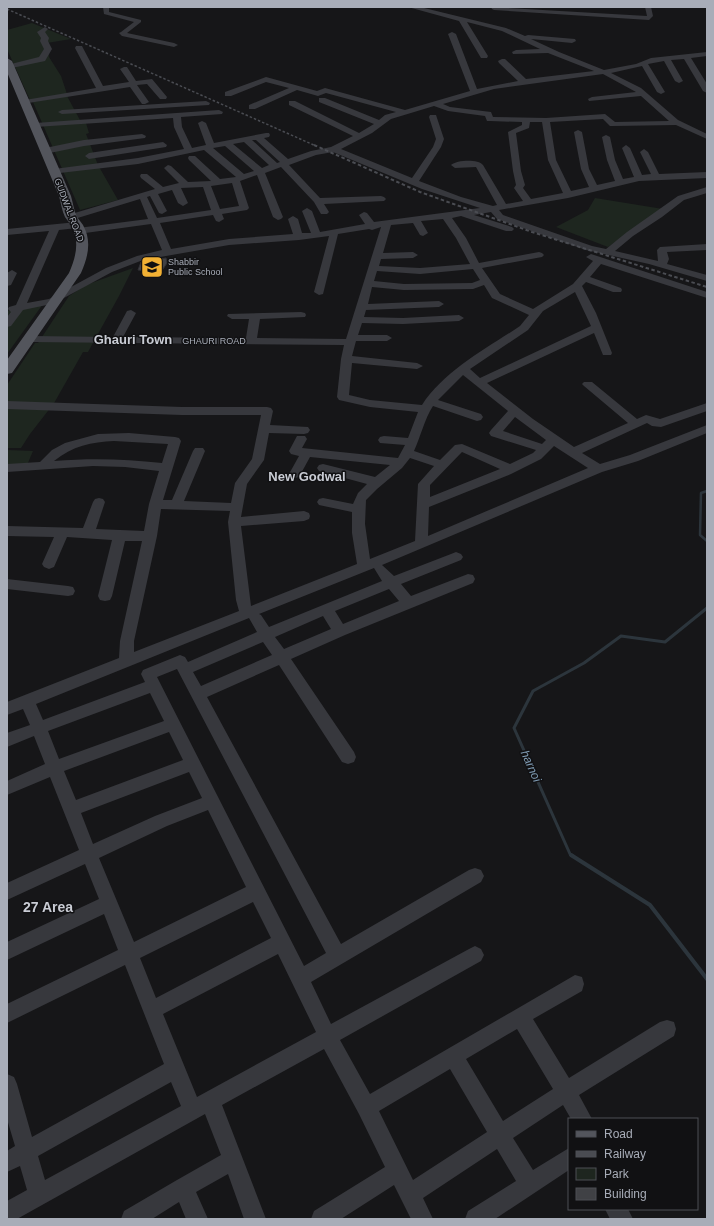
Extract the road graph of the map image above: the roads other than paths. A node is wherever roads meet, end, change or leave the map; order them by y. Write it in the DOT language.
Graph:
graph roads {
  1 [pos="106,7"];
  2 [pos="411,7"];
  3 [pos="648,7"];
  4 [pos="421,8"];
  5 [pos="486,17"];
  6 [pos="462,19"];
  7 [pos="45,29"];
  8 [pos="452,34"];
  9 [pos="522,37"];
  10 [pos="174,45"];
  11 [pos="78,48"];
  12 [pos="552,51"];
  13 [pos="516,52"];
  14 [pos="707,55"];
  15 [pos="484,56"];
  16 [pos="688,57"];
  17 [pos="666,59"];
  18 [pos="619,60"];
  19 [pos="502,61"];
  20 [pos="644,62"];
  21 [pos="8,67"];
  22 [pos="591,67"];
  23 [pos="124,69"];
  24 [pos="604,72"];
  25 [pos="680,81"];
  26 [pos="524,82"];
  27 [pos="133,83"];
  28 [pos="115,86"];
  29 [pos="328,87"];
  30 [pos="296,88"];
  31 [pos="101,89"];
  32 [pos="707,90"];
  33 [pos="474,92"];
  34 [pos="661,92"];
  35 [pos="228,94"];
  36 [pos="642,94"];
  37 [pos="56,96"];
  38 [pos="123,97"];
  39 [pos="163,97"];
  40 [pos="592,99"];
  41 [pos="322,100"];
  42 [pos="25,102"];
  43 [pos="145,102"];
  44 [pos="206,103"];
  45 [pos="292,103"];
  46 [pos="436,104"];
  47 [pos="252,107"];
  48 [pos="426,107"];
  49 [pos="62,112"];
  50 [pos="219,112"];
  51 [pos="407,112"];
  52 [pos="177,116"];
  53 [pos="433,117"];
  54 [pos="526,120"];
  55 [pos="546,120"];
  56 [pos="66,123"];
  57 [pos="202,123"];
  58 [pos="379,123"];
  59 [pos="677,123"];
  60 [pos="35,125"];
  61 [pos="578,132"];
  62 [pos="142,136"];
  63 [pos="359,136"];
  64 [pos="606,137"];
  65 [pos="707,137"];
  66 [pos="246,139"];
  67 [pos="82,143"];
  68 [pos="227,143"];
  69 [pos="209,146"];
  70 [pos="626,148"];
  71 [pos="334,149"];
  72 [pos="45,151"];
  73 [pos="644,152"];
  74 [pos="191,154"];
  75 [pos="655,155"];
  76 [pos="89,156"];
  77 [pos="168,156"];
  78 [pos="282,165"];
  79 [pos="455,165"];
  80 [pos="93,167"];
  81 [pos="168,168"];
  82 [pos="260,171"];
  83 [pos="54,172"];
  84 [pos="707,175"];
  85 [pos="144,176"];
  86 [pos="660,176"];
  87 [pos="639,178"];
  88 [pos="238,179"];
  89 [pos="218,182"];
  90 [pos="414,182"];
  91 [pos="620,182"];
  92 [pos="206,184"];
  93 [pos="186,185"];
  94 [pos="175,186"];
  95 [pos="594,188"];
  96 [pos="707,190"];
  97 [pos="157,191"];
  98 [pos="142,195"];
  99 [pos="568,195"];
  100 [pos="381,199"];
  101 [pos="318,202"];
  102 [pos="528,202"];
  103 [pos="183,203"];
  104 [pos="498,208"];
  105 [pos="162,211"];
  106 [pos="307,211"];
  107 [pos="324,212"];
  108 [pos="461,214"];
  109 [pos="217,215"];
  110 [pos="364,215"];
  111 [pos="446,216"];
  112 [pos="278,217"];
  113 [pos="293,219"];
  114 [pos="416,220"];
  115 [pos="154,221"];
  116 [pos="387,223"];
  117 [pos="74,225"];
  118 [pos="372,227"];
  119 [pos="56,228"];
  120 [pos="263,230"];
  121 [pos="7,232"];
  122 [pos="334,233"];
  123 [pos="423,233"];
  124 [pos="317,235"];
  125 [pos="299,237"];
  126 [pos="266,240"];
  127 [pos="707,248"];
  128 [pos="168,252"];
  129 [pos="413,255"];
  130 [pos="539,255"];
  131 [pos="376,256"];
  132 [pos="603,256"];
  133 [pos="662,264"];
  134 [pos="476,267"];
  135 [pos="372,268"];
  136 [pos="12,273"];
  137 [pos="707,278"];
  138 [pos="486,281"];
  139 [pos="581,282"];
  140 [pos="7,283"];
  141 [pos="369,284"];
  142 [pos="617,290"];
  143 [pos="319,292"];
  144 [pos="707,295"];
  145 [pos="55,299"];
  146 [pos="439,304"];
  147 [pos="362,306"];
  148 [pos="20,307"];
  149 [pos="7,311"];
  150 [pos="131,313"];
  151 [pos="535,314"];
  152 [pos="232,316"];
  153 [pos="255,316"];
  154 [pos="301,316"];
  155 [pos="458,318"];
  156 [pos="357,320"];
  157 [pos="7,324"];
  158 [pos="597,328"];
  159 [pos="387,338"];
  160 [pos="30,339"];
  161 [pos="116,340"];
  162 [pos="351,340"];
  163 [pos="252,341"];
  164 [pos="607,353"];
  165 [pos="7,359"];
  166 [pos="346,359"];
  167 [pos="417,366"];
  168 [pos="463,369"];
  169 [pos="7,370"];
  170 [pos="479,383"];
  171 [pos="588,384"];
  172 [pos="7,405"];
  173 [pos="428,405"];
  174 [pos="707,407"];
  175 [pos="514,411"];
  176 [pos="477,417"];
  177 [pos="636,424"];
  178 [pos="264,429"];
  179 [pos="707,429"];
  180 [pos="384,440"];
  181 [pos="553,440"];
  182 [pos="544,450"];
  183 [pos="199,452"];
  184 [pos="408,452"];
  185 [pos="306,453"];
  186 [pos="572,453"];
  187 [pos="443,465"];
  188 [pos="43,466"];
  189 [pos="7,468"];
  190 [pos="166,468"];
  191 [pos="323,468"];
  192 [pos="510,469"];
  193 [pos="598,469"];
  194 [pos="295,474"];
  195 [pos="378,482"];
  196 [pos="99,502"];
  197 [pos="323,502"];
  198 [pos="154,504"];
  199 [pos="423,505"];
  200 [pos="176,506"];
  201 [pos="236,507"];
  202 [pos="357,509"];
  203 [pos="304,516"];
  204 [pos="234,522"];
  205 [pos="7,531"];
  206 [pos="63,532"];
  207 [pos="88,533"];
  208 [pos="120,536"];
  209 [pos="150,536"];
  210 [pos="421,544"];
  211 [pos="456,557"];
  212 [pos="49,564"];
  213 [pos="364,566"];
  214 [pos="380,569"];
  215 [pos="468,579"];
  216 [pos="392,583"];
  217 [pos="7,584"];
  218 [pos="68,591"];
  219 [pos="106,596"];
  220 [pos="408,602"];
  221 [pos="326,609"];
  222 [pos="251,616"];
  223 [pos="340,631"];
  224 [pos="265,635"];
  225 [pos="170,643"];
  226 [pos="281,657"];
  227 [pos="126,661"];
  228 [pos="182,665"];
  229 [pos="153,684"];
  230 [pos="198,694"];
  231 [pos="30,706"];
  232 [pos="7,709"];
  233 [pos="173,724"];
  234 [pos="38,728"];
  235 [pos="7,740"];
  236 [pos="348,757"];
  237 [pos="192,763"];
  238 [pos="54,768"];
  239 [pos="7,788"];
  240 [pos="212,801"];
  241 [pos="71,809"];
  242 [pos="90,855"];
  243 [pos="475,876"];
  244 [pos="256,891"];
  245 [pos="7,892"];
  246 [pos="109,903"];
  247 [pos="282,942"];
  248 [pos="7,951"];
  249 [pos="129,954"];
  250 [pos="475,955"];
  251 [pos="338,956"];
  252 [pos="300,978"];
  253 [pos="575,984"];
  254 [pos="152,1010"];
  255 [pos="7,1014"];
  256 [pos="520,1016"];
  257 [pos="667,1029"];
  258 [pos="327,1036"];
  259 [pos="453,1056"];
  260 [pos="176,1068"];
  261 [pos="7,1084"];
  262 [pos="566,1092"];
  263 [pos="210,1100"];
  264 [pos="366,1107"];
  265 [pos="192,1110"];
  266 [pos="581,1118"];
  267 [pos="499,1135"];
  268 [pos="26,1151"];
  269 [pos="568,1159"];
  270 [pos="233,1160"];
  271 [pos="7,1162"];
  272 [pos="398,1171"];
  273 [pos="529,1183"];
  274 [pos="184,1187"];
  275 [pos="410,1194"];
  276 [pos="39,1195"];
  277 [pos="617,1210"];
  278 [pos="7,1213"];
  279 [pos="420,1218"];
  280 [pos="132,1219"];
  281 [pos="197,1219"];
  282 [pos="255,1219"];
  283 [pos="322,1219"];
  284 [pos="476,1219"];
  285 [pos="622,1219"];
  1 -- 10 [label="street"];
  2 -- 4 [label="street"];
  3 -- 5 [label="street"];
  4 -- 6 [label="street"];
  5 -- 6 [label="street"];
  5 -- 9 [label="street"];
  6 -- 15 [label="street"];
  7 -- 21 [label="street"];
  8 -- 33 [label="street"];
  9 -- 12 [label="street"];
  9 -- 12 [label="street"];
  11 -- 31 [label="street"];
  12 -- 13 [label="street"];
  12 -- 22 [label="street"];
  14 -- 16 [label="street"];
  16 -- 17 [label="street"];
  16 -- 32 [label="street"];
  17 -- 20 [label="street"];
  17 -- 25 [label="street"];
  18 -- 22 [label="street"];
  19 -- 26 [label="street"];
  20 -- 24 [label="street"];
  20 -- 34 [label="street"];
  21 -- 42 [label="main road, GUDWAL ROAD"];
  21 -- 117 [label="main road, GUDWAL ROAD"];
  22 -- 24 [label="street"];
  23 -- 27 [label="street"];
  24 -- 26 [label="street"];
  24 -- 36 [label="street"];
  26 -- 33 [label="street"];
  27 -- 28 [label="street"];
  27 -- 39 [label="street"];
  27 -- 43 [label="street"];
  28 -- 31 [label="street"];
  28 -- 38 [label="street"];
  29 -- 48 [label="street"];
  30 -- 35 [label="street"];
  30 -- 47 [label="street"];
  30 -- 51 [label="street"];
  31 -- 37 [label="street"];
  33 -- 46 [label="street"];
  36 -- 40 [label="street"];
  36 -- 59 [label="street"];
  37 -- 42 [label="street"];
  37 -- 49 [label="street"];
  41 -- 58 [label="street"];
  42 -- 60 [label="main road, GUDWAL ROAD"];
  44 -- 49 [label="street"];
  45 -- 63 [label="street"];
  46 -- 48 [label="street"];
  46 -- 54 [label="street"];
  48 -- 51 [label="street"];
  49 -- 56 [label="street"];
  50 -- 52 [label="street"];
  51 -- 58 [label="street"];
  52 -- 56 [label="street"];
  52 -- 74 [label="street"];
  53 -- 90 [label="street"];
  54 -- 55 [label="street"];
  54 -- 102 [label="street"];
  55 -- 59 [label="street"];
  55 -- 99 [label="street"];
  56 -- 60 [label="street"];
  57 -- 69 [label="street"];
  58 -- 63 [label="street"];
  59 -- 65 [label="street"];
  60 -- 72 [label="main road, GUDWAL ROAD"];
  61 -- 95 [label="street"];
  62 -- 67 [label="street"];
  63 -- 71 [label="street"];
  64 -- 91 [label="street"];
  66 -- 68 [label="street"];
  66 -- 78 [label="street"];
  66 -- 78 [label="street"];
  67 -- 72 [label="street"];
  67 -- 76 [label="street"];
  68 -- 69 [label="street"];
  68 -- 82 [label="street"];
  69 -- 74 [label="street"];
  69 -- 88 [label="street"];
  70 -- 87 [label="street"];
  71 -- 78 [label="street"];
  71 -- 90 [label="street"];
  72 -- 83 [label="main road, GUDWAL ROAD"];
  73 -- 86 [label="street"];
  74 -- 77 [label="street"];
  74 -- 89 [label="street"];
  75 -- 86 [label="street"];
  76 -- 77 [label="street"];
  76 -- 80 [label="street"];
  77 -- 80 [label="street"];
  78 -- 82 [label="street"];
  78 -- 101 [label="street"];
  79 -- 104 [label="street"];
  80 -- 83 [label="street"];
  81 -- 93 [label="street"];
  82 -- 88 [label="street"];
  82 -- 112 [label="street"];
  83 -- 117 [label="main road, GUDWAL ROAD"];
  84 -- 86 [label="street"];
  85 -- 97 [label="street"];
  86 -- 87 [label="street"];
  87 -- 91 [label="street"];
  88 -- 89 [label="street"];
  88 -- 109 [label="street"];
  89 -- 92 [label="street"];
  90 -- 104 [label="street"];
  91 -- 95 [label="street"];
  92 -- 93 [label="street"];
  92 -- 109 [label="street"];
  93 -- 94 [label="street"];
  94 -- 97 [label="street"];
  94 -- 103 [label="street"];
  95 -- 99 [label="street"];
  96 -- 132 [label="street"];
  97 -- 98 [label="street"];
  97 -- 105 [label="street"];
  98 -- 115 [label="street"];
  98 -- 117 [label="street"];
  99 -- 102 [label="street"];
  100 -- 101 [label="street"];
  101 -- 107 [label="street"];
  102 -- 104 [label="street"];
  104 -- 108 [label="street"];
  104 -- 132 [label="street"];
  106 -- 124 [label="street"];
  108 -- 111 [label="street"];
  108 -- 132 [label="street"];
  109 -- 115 [label="street"];
  110 -- 118 [label="street"];
  111 -- 114 [label="street"];
  111 -- 134 [label="street"];
  113 -- 125 [label="street"];
  114 -- 116 [label="street"];
  114 -- 123 [label="street"];
  115 -- 117 [label="street"];
  115 -- 128 [label="street"];
  116 -- 118 [label="street"];
  116 -- 131 [label="street"];
  117 -- 119 [label="street"];
  117 -- 145 [label="main road, GUDWAL ROAD"];
  118 -- 122 [label="street"];
  119 -- 121 [label="street"];
  119 -- 148 [label="street"];
  120 -- 126 [label="street"];
  122 -- 124 [label="street"];
  122 -- 143 [label="street"];
  124 -- 125 [label="street"];
  125 -- 126 [label="street"];
  126 -- 128 [label="street"];
  127 -- 133 [label="street"];
  128 -- 145 [label="street"];
  129 -- 131 [label="street"];
  130 -- 134 [label="street"];
  131 -- 135 [label="street"];
  132 -- 133 [label="street"];
  132 -- 139 [label="street"];
  132 -- 144 [label="street"];
  133 -- 137 [label="street"];
  134 -- 135 [label="street"];
  134 -- 138 [label="street"];
  135 -- 141 [label="street"];
  136 -- 140 [label="street"];
  138 -- 141 [label="street"];
  138 -- 151 [label="street"];
  139 -- 142 [label="street"];
  139 -- 151 [label="street"];
  139 -- 158 [label="street"];
  141 -- 147 [label="street"];
  145 -- 148 [label="street"];
  145 -- 160 [label="main road, GUDWAL ROAD"];
  145 -- 165 [label="main road, GUDWAL ROAD"];
  146 -- 147 [label="street"];
  147 -- 156 [label="street"];
  148 -- 149 [label="street"];
  148 -- 157 [label="street"];
  150 -- 161 [label="street"];
  151 -- 168 [label="street"];
  152 -- 153 [label="street"];
  153 -- 154 [label="street"];
  153 -- 163 [label="street"];
  155 -- 156 [label="street"];
  156 -- 162 [label="street"];
  158 -- 164 [label="street"];
  158 -- 170 [label="street"];
  159 -- 162 [label="street, GHAURI ROAD"];
  160 -- 161 [label="street, GHAURI ROAD"];
  160 -- 169 [label="main road, GUDWAL ROAD"];
  161 -- 163 [label="street, GHAURI ROAD"];
  162 -- 163 [label="street, GHAURI ROAD"];
  162 -- 166 [label="street"];
  166 -- 167 [label="street"];
  166 -- 173 [label="street"];
  168 -- 170 [label="street"];
  168 -- 173 [label="street"];
  170 -- 175 [label="street"];
  171 -- 177 [label="street"];
  172 -- 178 [label="street"];
  173 -- 176 [label="street"];
  173 -- 184 [label="street"];
  174 -- 177 [label="street"];
  175 -- 181 [label="street"];
  175 -- 182 [label="street"];
  177 -- 186 [label="street"];
  178 -- 185 [label="street"];
  178 -- 201 [label="street"];
  179 -- 193 [label="street"];
  180 -- 184 [label="street"];
  181 -- 182 [label="street"];
  181 -- 186 [label="street"];
  182 -- 192 [label="street"];
  183 -- 200 [label="street"];
  184 -- 185 [label="street"];
  184 -- 187 [label="street"];
  184 -- 195 [label="street"];
  185 -- 194 [label="street"];
  186 -- 193 [label="street"];
  187 -- 192 [label="street"];
  187 -- 199 [label="street"];
  188 -- 189 [label="street"];
  188 -- 190 [label="street"];
  188 -- 190 [label="street"];
  190 -- 198 [label="street"];
  191 -- 195 [label="street"];
  192 -- 199 [label="street"];
  193 -- 210 [label="street"];
  195 -- 202 [label="street"];
  196 -- 207 [label="street"];
  197 -- 202 [label="street"];
  198 -- 200 [label="street"];
  198 -- 209 [label="street"];
  199 -- 210 [label="street"];
  200 -- 201 [label="street"];
  201 -- 204 [label="street"];
  202 -- 213 [label="street"];
  203 -- 204 [label="street"];
  204 -- 222 [label="street"];
  205 -- 206 [label="street"];
  206 -- 207 [label="street"];
  206 -- 212 [label="street"];
  207 -- 208 [label="street"];
  208 -- 209 [label="street"];
  208 -- 219 [label="street"];
  209 -- 227 [label="street"];
  210 -- 213 [label="street"];
  211 -- 216 [label="street"];
  213 -- 222 [label="street"];
  214 -- 216 [label="street"];
  215 -- 220 [label="street"];
  216 -- 220 [label="street"];
  216 -- 221 [label="street"];
  217 -- 218 [label="street"];
  220 -- 223 [label="street"];
  221 -- 223 [label="street"];
  221 -- 224 [label="street"];
  222 -- 224 [label="street"];
  222 -- 225 [label="street"];
  223 -- 226 [label="street"];
  224 -- 226 [label="street"];
  224 -- 228 [label="street"];
  225 -- 227 [label="street"];
  225 -- 228 [label="street"];
  226 -- 230 [label="street"];
  226 -- 236 [label="street"];
  227 -- 232 [label="street"];
  228 -- 229 [label="street"];
  228 -- 230 [label="street"];
  229 -- 233 [label="street"];
  229 -- 234 [label="street"];
  230 -- 251 [label="street"];
  231 -- 234 [label="street"];
  233 -- 237 [label="street"];
  233 -- 238 [label="street"];
  234 -- 235 [label="street"];
  234 -- 238 [label="street"];
  237 -- 240 [label="street"];
  237 -- 241 [label="street"];
  238 -- 239 [label="street"];
  238 -- 241 [label="street"];
  240 -- 242 [label="street"];
  240 -- 244 [label="street"];
  241 -- 242 [label="street"];
  242 -- 245 [label="street"];
  242 -- 246 [label="street"];
  243 -- 251 [label="street"];
  244 -- 247 [label="street"];
  244 -- 249 [label="street"];
  246 -- 248 [label="street"];
  246 -- 249 [label="street"];
  247 -- 252 [label="street"];
  247 -- 254 [label="street"];
  249 -- 254 [label="street"];
  249 -- 255 [label="street"];
  250 -- 258 [label="street"];
  251 -- 252 [label="street"];
  252 -- 258 [label="street"];
  253 -- 256 [label="street"];
  254 -- 260 [label="street"];
  256 -- 259 [label="street"];
  256 -- 262 [label="street"];
  257 -- 262 [label="street"];
  258 -- 263 [label="street"];
  258 -- 264 [label="street"];
  259 -- 264 [label="street"];
  259 -- 267 [label="street"];
  260 -- 265 [label="street"];
  260 -- 268 [label="street"];
  261 -- 268 [label="street"];
  262 -- 266 [label="street"];
  262 -- 267 [label="street"];
  263 -- 265 [label="street"];
  263 -- 270 [label="street"];
  264 -- 272 [label="street"];
  265 -- 276 [label="street"];
  267 -- 273 [label="street"];
  267 -- 275 [label="street"];
  268 -- 271 [label="street"];
  268 -- 276 [label="street"];
  269 -- 273 [label="street"];
  270 -- 274 [label="street"];
  270 -- 282 [label="street"];
  272 -- 275 [label="street"];
  272 -- 283 [label="street"];
  273 -- 284 [label="street"];
  274 -- 280 [label="street"];
  274 -- 281 [label="street"];
  275 -- 279 [label="street"];
  276 -- 278 [label="street"];
  277 -- 285 [label="street"];
}
